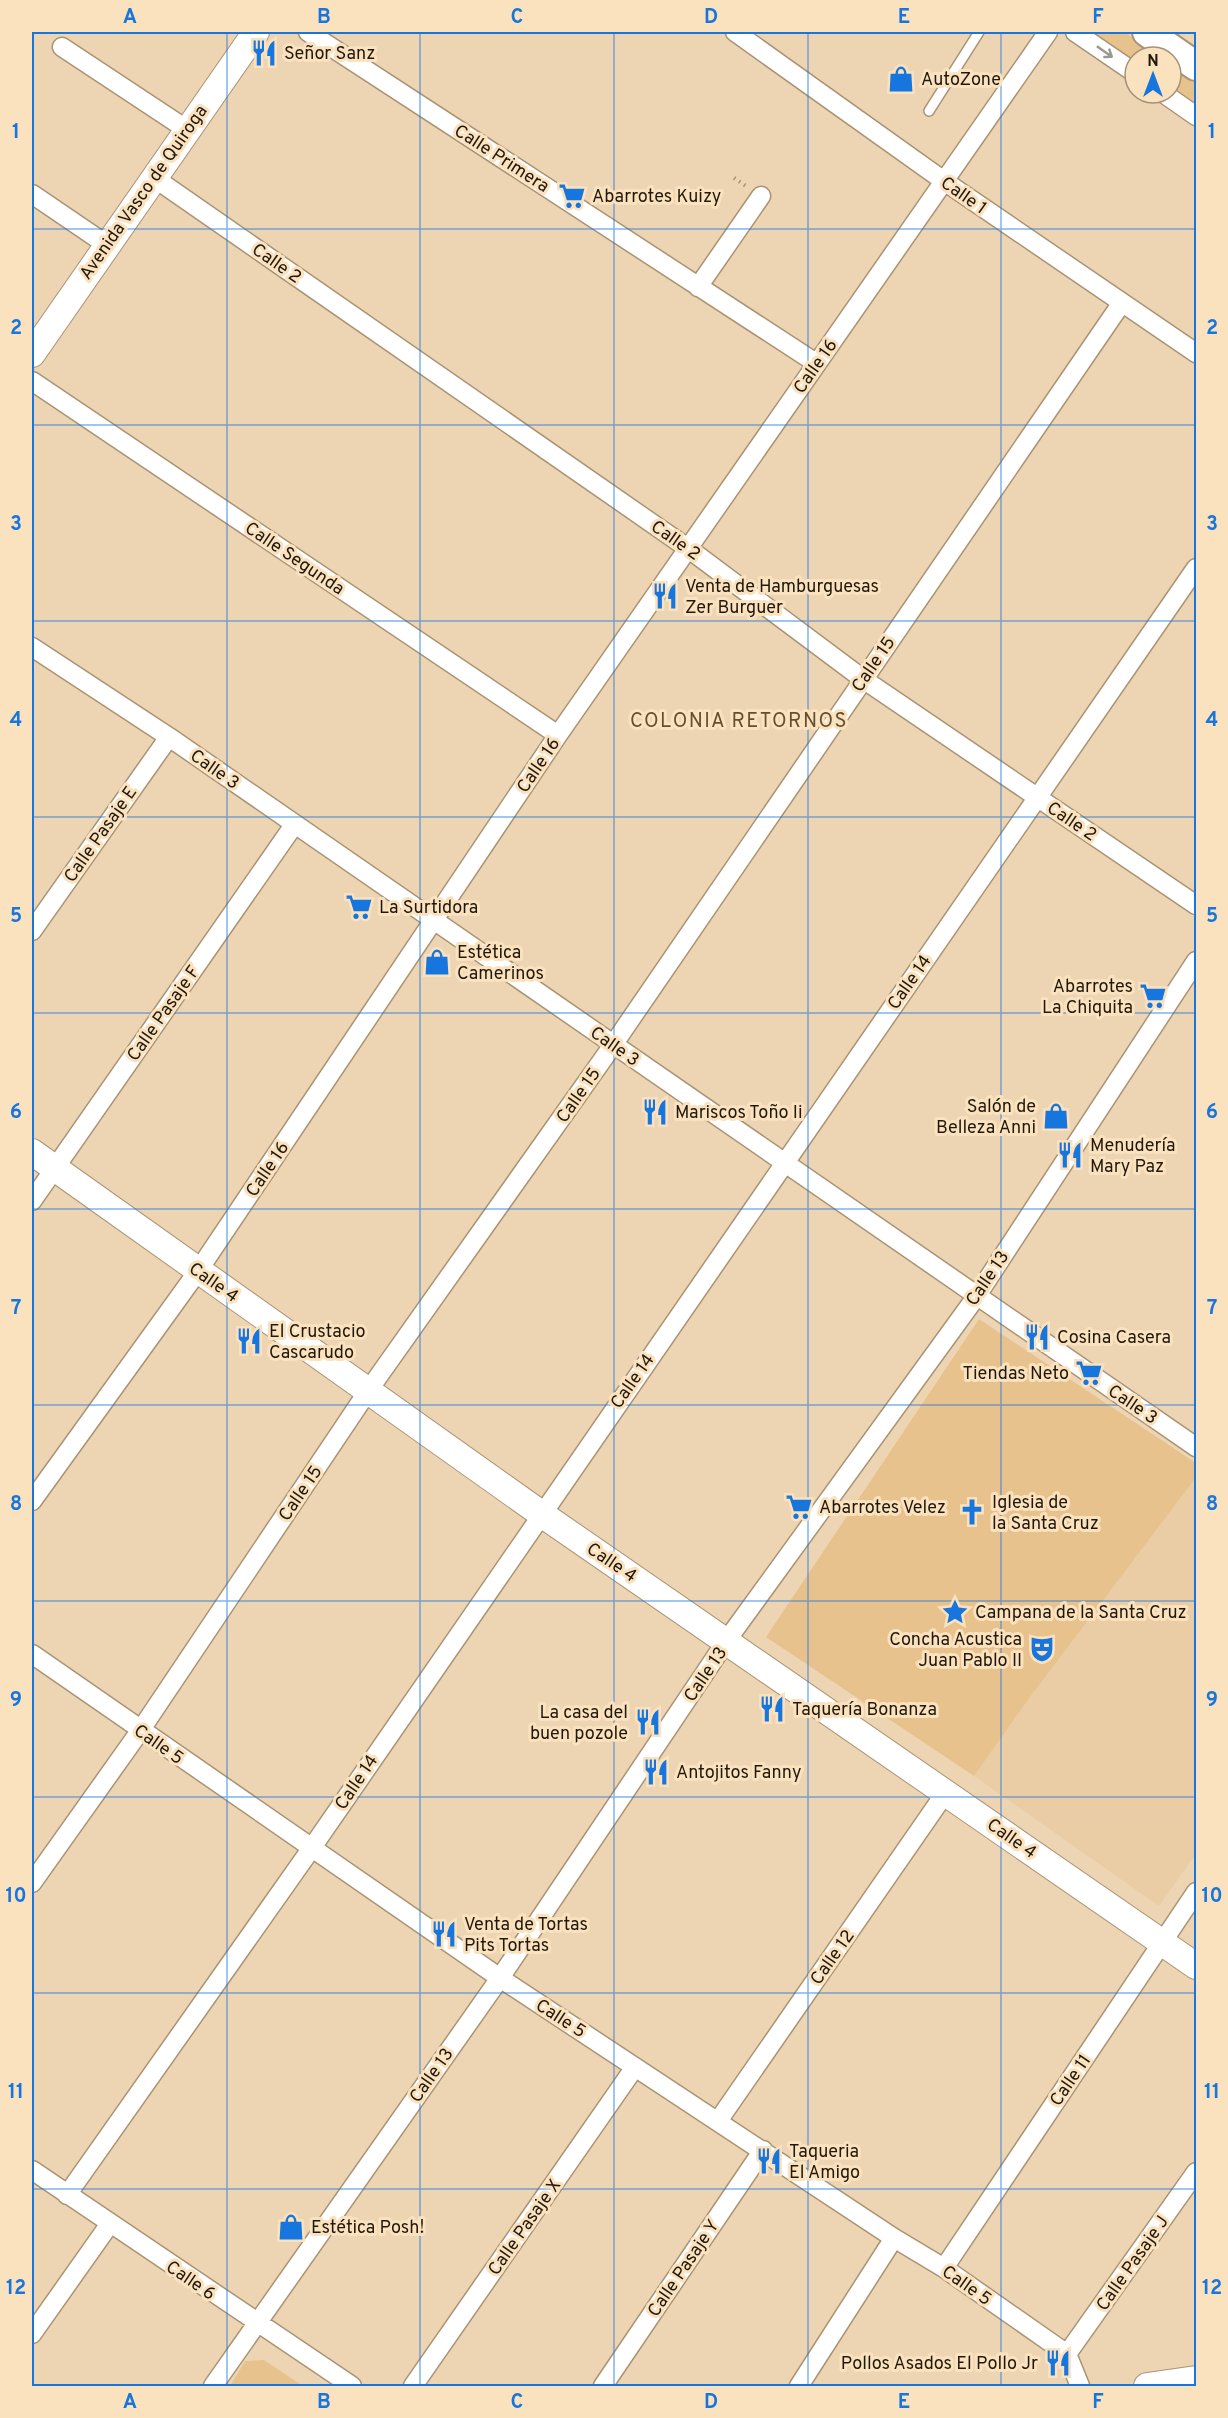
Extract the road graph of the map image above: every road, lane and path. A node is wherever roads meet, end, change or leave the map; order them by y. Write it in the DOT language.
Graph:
graph roads {
  1 [pos="256,32"];
  2 [pos="308,32"];
  3 [pos="735,32"];
  4 [pos="979,32"];
  5 [pos="1048,32"];
  6 [pos="1075,32"];
  7 [pos="1147,32"];
  8 [pos="62,47"];
  9 [pos="1123,65"];
  10 [pos="1197,66"];
  11 [pos="1181,105"];
  12 [pos="930,111"];
  13 [pos="1197,116"];
  14 [pos="186,129"];
  15 [pos="153,177"];
  16 [pos="944,181"];
  17 [pos="32,194"];
  18 [pos="761,196"];
  19 [pos="107,245"];
  20 [pos="698,287"];
  21 [pos="1121,304"];
  22 [pos="1197,353"];
  23 [pos="32,354"];
  24 [pos="816,363"];
  25 [pos="32,381"];
  26 [pos="689,549"];
  27 [pos="1197,568"];
  28 [pos="34,655"];
  29 [pos="863,679"];
  30 [pos="558,735"];
  31 [pos="169,737"];
  32 [pos="1038,799"];
  33 [pos="294,825"];
  34 [pos="1197,905"];
  35 [pos="434,922"];
  36 [pos="32,931"];
  37 [pos="1197,961"];
  38 [pos="613,1045"];
  39 [pos="32,1152"];
  40 [pos="783,1162"];
  41 [pos="55,1167"];
  42 [pos="32,1201"];
  43 [pos="198,1271"];
  44 [pos="976,1297"];
  45 [pos="368,1390"];
  46 [pos="1194,1441"];
  47 [pos="32,1501"];
  48 [pos="540,1513"];
  49 [pos="727,1640"];
  50 [pos="32,1654"];
  51 [pos="140,1731"];
  52 [pos="946,1792"];
  53 [pos="311,1849"];
  54 [pos="32,1883"];
  55 [pos="1197,1892"];
  56 [pos="1162,1942"];
  57 [pos="1197,1966"];
  58 [pos="500,1978"];
  59 [pos="635,2067"];
  60 [pos="718,2121"];
  61 [pos="763,2150"];
  62 [pos="32,2170"];
  63 [pos="1197,2172"];
  64 [pos="67,2195"];
  65 [pos="110,2225"];
  66 [pos="894,2238"];
  67 [pos="944,2268"];
  68 [pos="256,2323"];
  69 [pos="32,2334"];
  70 [pos="1067,2355"];
  71 [pos="1197,2379"];
  72 [pos="213,2386"];
  73 [pos="352,2386"];
  74 [pos="413,2386"];
  75 [pos="603,2386"];
  76 [pos="799,2386"];
  77 [pos="1080,2386"];
  78 [pos="1147,2386"];
  1 -- 14 [label="street, Avenida Vasco de Quiroga"];
  2 -- 20 [label="street, Calle Primera"];
  3 -- 16 [label="street, Calle 1"];
  4 -- 12 [label="lane"];
  5 -- 16 [label="street, Calle 16"];
  6 -- 9 [label="street, one-way"];
  7 -- 10 [label="main road"];
  8 -- 14 [label="street"];
  11 -- 13 [label="street"];
  14 -- 15 [label="street, Avenida Vasco de Quiroga"];
  15 -- 19 [label="street, Avenida Vasco de Quiroga"];
  15 -- 26 [label="street, Calle 2"];
  16 -- 21 [label="street, Calle 1"];
  16 -- 24 [label="street, Calle 16"];
  17 -- 19 [label="street"];
  18 -- 20 [label="street"];
  19 -- 23 [label="street, Avenida Vasco de Quiroga"];
  20 -- 24 [label="street, Calle Primera"];
  21 -- 22 [label="street, Calle 1"];
  21 -- 29 [label="street, Calle 15"];
  24 -- 26 [label="street, Calle 16"];
  25 -- 30 [label="street, Calle Segunda"];
  26 -- 29 [label="street, Calle 2"];
  26 -- 30 [label="street, Calle 16"];
  27 -- 32 [label="street, Calle 14"];
  28 -- 31 [label="street, Calle 3"];
  29 -- 32 [label="street, Calle 2"];
  29 -- 38 [label="street, Calle 15"];
  30 -- 35 [label="street, Calle 16"];
  31 -- 33 [label="street, Calle 3"];
  31 -- 36 [label="street, Calle Pasaje E"];
  32 -- 34 [label="street, Calle 2"];
  32 -- 40 [label="street, Calle 14"];
  33 -- 35 [label="street, Calle 3"];
  33 -- 41 [label="street, Calle Pasaje F"];
  35 -- 38 [label="street, Calle 3"];
  35 -- 43 [label="street, Calle 16"];
  37 -- 44 [label="street, Calle 13"];
  38 -- 40 [label="street, Calle 3"];
  38 -- 45 [label="street, Calle 15"];
  39 -- 41 [label="street, Calle 4"];
  40 -- 44 [label="street, Calle 3"];
  40 -- 48 [label="street, Calle 14"];
  41 -- 42 [label="street, Calle Pasaje F"];
  41 -- 43 [label="street, Calle 4"];
  43 -- 45 [label="street, Calle 4"];
  43 -- 47 [label="street, Calle 16"];
  44 -- 46 [label="street, Calle 3"];
  44 -- 49 [label="street, Calle 13"];
  45 -- 48 [label="street, Calle 4"];
  45 -- 51 [label="street, Calle 15"];
  48 -- 49 [label="street, Calle 4"];
  48 -- 53 [label="street, Calle 14"];
  49 -- 52 [label="street, Calle 4"];
  49 -- 58 [label="street, Calle 13"];
  50 -- 51 [label="street, Calle 5"];
  51 -- 53 [label="street, Calle 5"];
  51 -- 54 [label="street, Calle 15"];
  52 -- 56 [label="street, Calle 4"];
  52 -- 60 [label="street, Calle 12"];
  53 -- 58 [label="street, Calle 5"];
  53 -- 64 [label="street, Calle 14"];
  55 -- 56 [label="street, Calle 11"];
  56 -- 57 [label="street, Calle 4"];
  56 -- 67 [label="street, Calle 11"];
  58 -- 59 [label="street, Calle 5"];
  58 -- 68 [label="street, Calle 13"];
  59 -- 60 [label="street, Calle 5"];
  59 -- 74 [label="street, Calle Pasaje X"];
  60 -- 61 [label="street, Calle 5"];
  61 -- 66 [label="street, Calle 5"];
  61 -- 75 [label="street, Calle Pasaje Y"];
  62 -- 64 [label="street, Calle 6"];
  63 -- 70 [label="street, Calle Pasaje J"];
  64 -- 65 [label="street, Calle 6"];
  65 -- 68 [label="street, Calle 6"];
  65 -- 69 [label="street"];
  66 -- 67 [label="street, Calle 5"];
  66 -- 76 [label="street"];
  67 -- 70 [label="street, Calle 5"];
  68 -- 72 [label="street, Calle 13"];
  68 -- 73 [label="street, Calle 6"];
  70 -- 77 [label="street"];
  71 -- 78 [label="street"];
}
